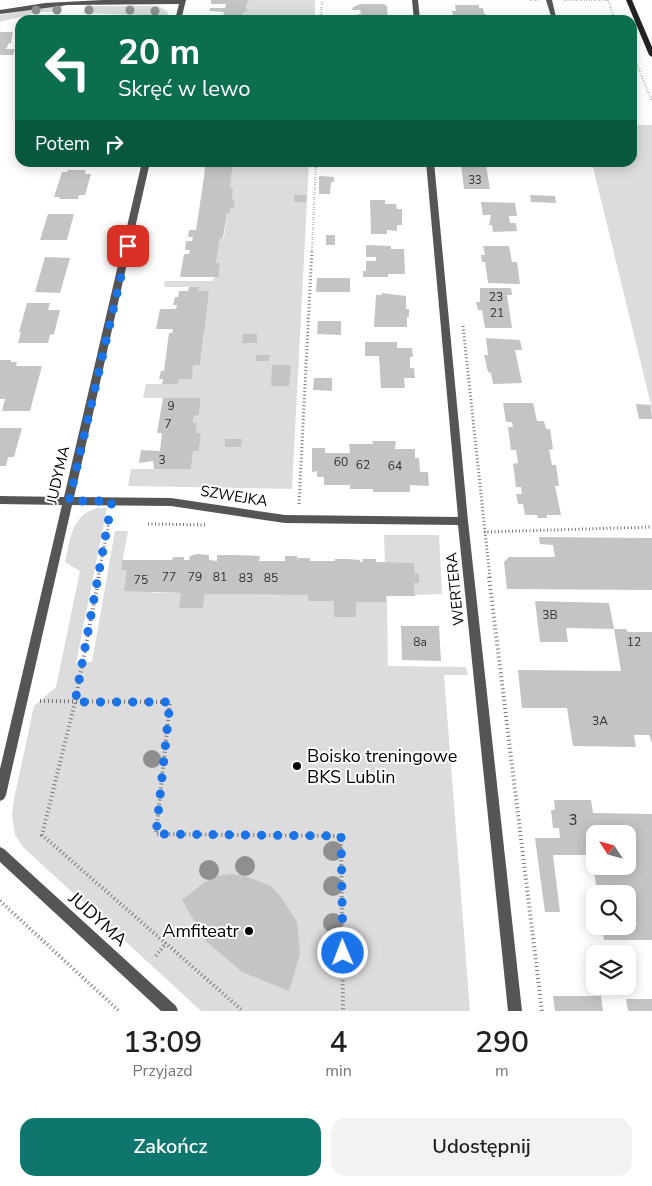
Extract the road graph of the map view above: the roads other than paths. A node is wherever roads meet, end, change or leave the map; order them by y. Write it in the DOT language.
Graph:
graph roads {
  1 [pos="415,0"];
  2 [pos="549,0"];
  3 [pos="628,0"];
  4 [pos="71,1"];
  5 [pos="182,1"];
  6 [pos="0,12"];
  7 [pos="179,15"];
  8 [pos="416,15"];
  9 [pos="554,15"];
  10 [pos="635,15"];
  11 [pos="637,21"];
  12 [pos="652,55"];
  13 [pos="145,167"];
  14 [pos="430,167"];
  15 [pos="0,500"];
  16 [pos="69,501"];
  17 [pos="463,521"];
  18 [pos="0,795"];
  19 [pos="0,853"];
  20 [pos="171,1011"];
  21 [pos="516,1011"];
  1 -- 8 [label="street"];
  2 -- 9 [label="street"];
  3 -- 10 [label="main road"];
  4 -- 5 [label="street"];
  4 -- 6 [label="street"];
  5 -- 7 [label="street"];
  11 -- 12 [label="main road"];
  13 -- 16 [label="street, JUDYMA"];
  14 -- 17 [label="street, WERTERA"];
  15 -- 16 [label="street, SZWEJKA"];
  16 -- 17 [label="street, SZWEJKA"];
  16 -- 18 [label="street, JUDYMA"];
  17 -- 21 [label="street, WERTERA"];
  19 -- 20 [label="street, JUDYMA"];
}
